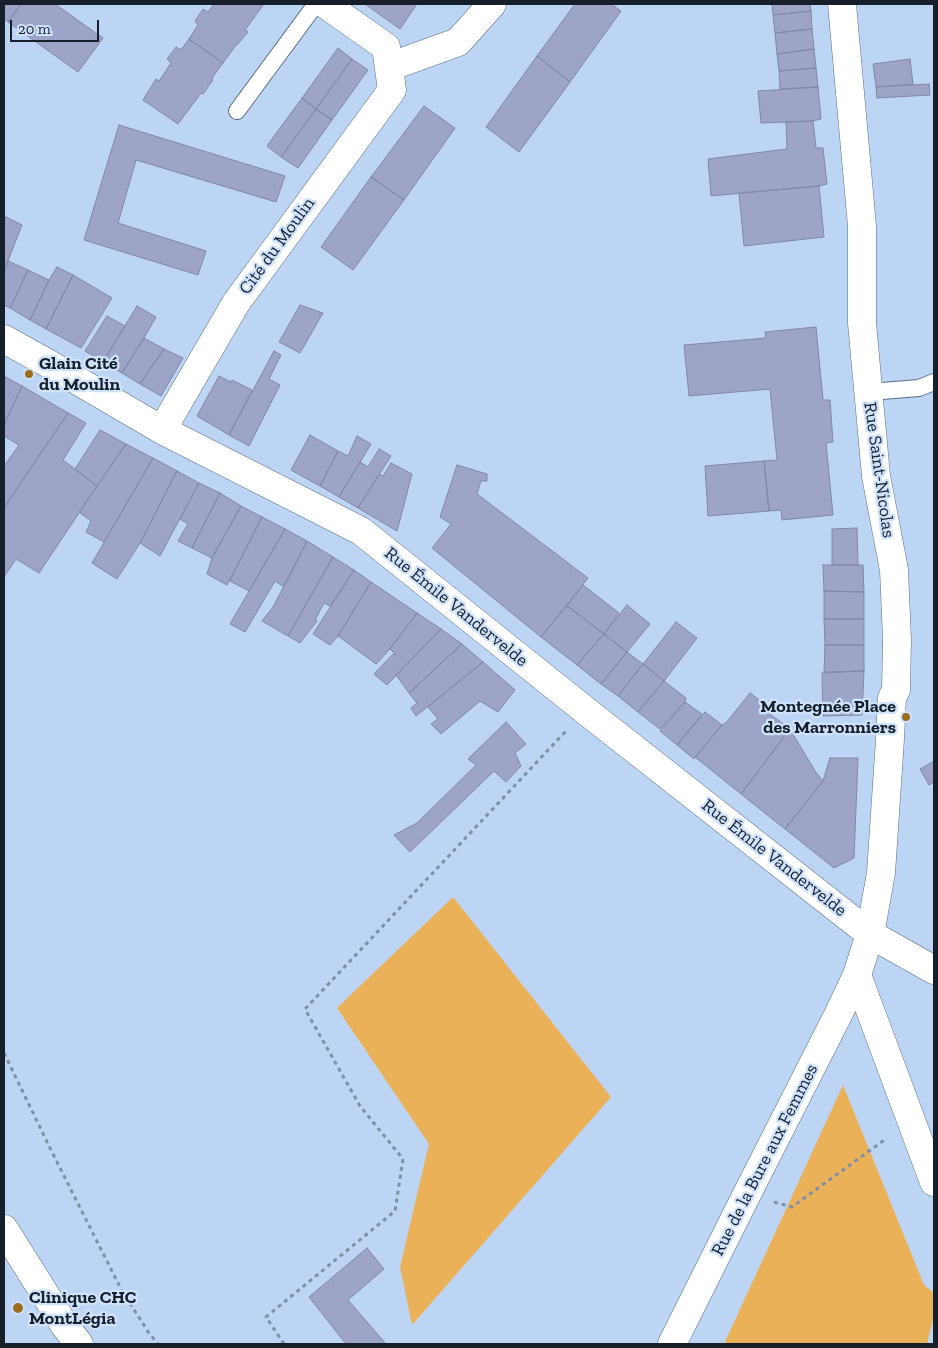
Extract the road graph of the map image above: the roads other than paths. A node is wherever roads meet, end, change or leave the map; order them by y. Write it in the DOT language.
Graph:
graph roads {
  1 [pos="316,4"];
  2 [pos="326,4"];
  3 [pos="492,4"];
  4 [pos="842,4"];
  5 [pos="389,67"];
  6 [pos="237,111"];
  7 [pos="4,339"];
  8 [pos="934,382"];
  9 [pos="868,392"];
  10 [pos="162,430"];
  11 [pos="870,934"];
  12 [pos="934,970"];
  13 [pos="857,975"];
  14 [pos="934,1179"];
  15 [pos="4,1229"];
  16 [pos="79,1344"];
  17 [pos="672,1344"];
  1 -- 6 [label="lane"];
  2 -- 5 [label="street, Cité du Moulin"];
  3 -- 5 [label="street"];
  4 -- 9 [label="street, Rue Saint-Nicolas"];
  5 -- 10 [label="street, Cité du Moulin"];
  7 -- 10 [label="street, Rue Émile Vandervelde"];
  8 -- 9 [label="lane"];
  9 -- 11 [label="street, Rue Saint-Nicolas"];
  10 -- 11 [label="street, Rue Émile Vandervelde"];
  11 -- 12 [label="street, Rue Émile Vandervelde"];
  11 -- 13 [label="street, Rue Saint-Nicolas"];
  13 -- 14 [label="street"];
  13 -- 17 [label="street, Rue de la Bure aux Femmes"];
  15 -- 16 [label="street"];
}
